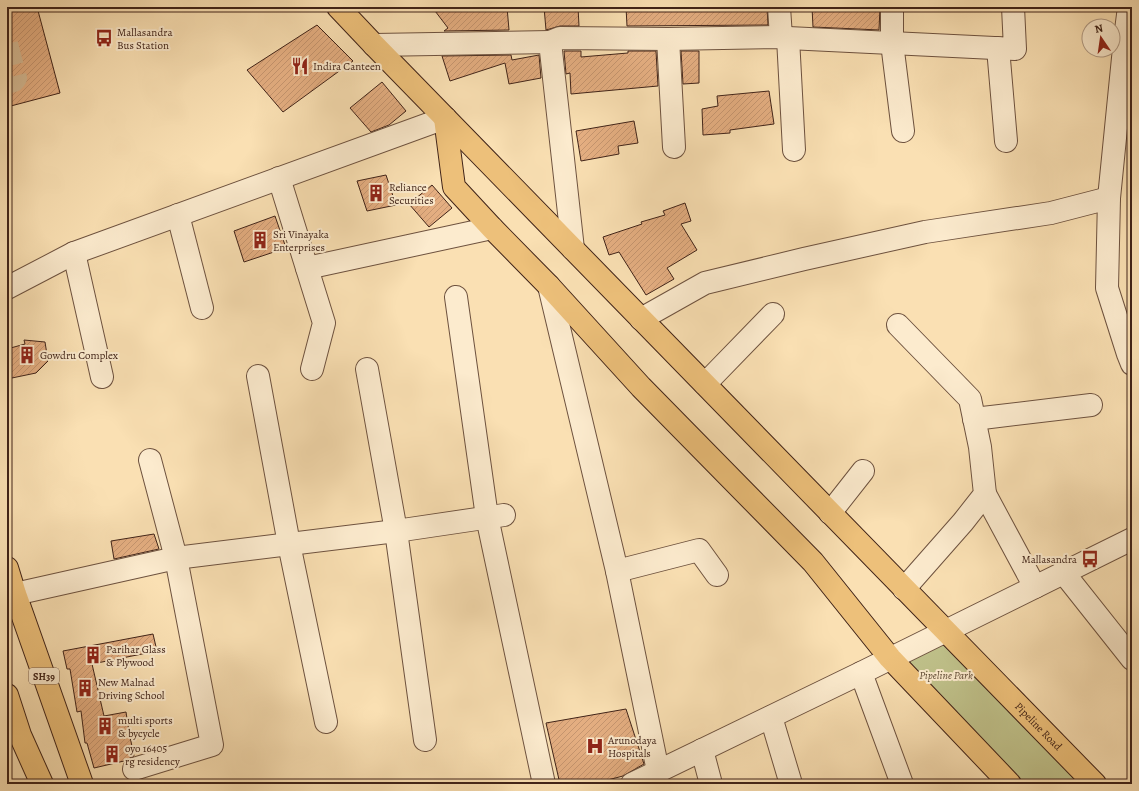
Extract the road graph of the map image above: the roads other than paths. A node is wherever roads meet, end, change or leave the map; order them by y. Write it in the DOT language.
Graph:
graph roads {
  1 [pos="338,7"];
  2 [pos="779,7"];
  3 [pos="892,7"];
  4 [pos="1013,7"];
  5 [pos="1129,7"];
  6 [pos="784,38"];
  7 [pos="668,39"];
  8 [pos="550,42"];
  9 [pos="892,43"];
  10 [pos="374,45"];
  11 [pos="998,48"];
  12 [pos="1125,107"];
  13 [pos="445,118"];
  14 [pos="903,131"];
  15 [pos="1006,141"];
  16 [pos="674,147"];
  17 [pos="794,150"];
  18 [pos="279,178"];
  19 [pos="1109,198"];
  20 [pos="178,215"];
  21 [pos="492,228"];
  22 [pos="573,250"];
  23 [pos="74,253"];
  24 [pos="307,268"];
  25 [pos="549,286"];
  26 [pos="7,288"];
  27 [pos="456,297"];
  28 [pos="202,308"];
  29 [pos="773,314"];
  30 [pos="641,319"];
  31 [pos="898,325"];
  32 [pos="1131,357"];
  33 [pos="312,369"];
  34 [pos="367,369"];
  35 [pos="258,376"];
  36 [pos="102,377"];
  37 [pos="705,384"];
  38 [pos="1091,405"];
  39 [pos="974,419"];
  40 [pos="150,460"];
  41 [pos="863,471"];
  42 [pos="985,494"];
  43 [pos="830,513"];
  44 [pos="495,516"];
  45 [pos="396,531"];
  46 [pos="1132,538"];
  47 [pos="289,544"];
  48 [pos="176,558"];
  49 [pos="7,568"];
  50 [pos="617,571"];
  51 [pos="1063,572"];
  52 [pos="717,574"];
  53 [pos="1035,587"];
  54 [pos="904,589"];
  55 [pos="15,594"];
  56 [pos="946,631"];
  57 [pos="890,658"];
  58 [pos="1132,659"];
  59 [pos="861,673"];
  60 [pos="7,695"];
  61 [pos="771,717"];
  62 [pos="326,722"];
  63 [pos="425,740"];
  64 [pos="702,750"];
  65 [pos="134,769"];
  66 [pos="658,771"];
  67 [pos="1010,783"];
  68 [pos="42,784"];
  69 [pos="82,784"];
  70 [pos="544,784"];
  71 [pos="632,784"];
  72 [pos="711,784"];
  73 [pos="791,784"];
  74 [pos="902,784"];
  75 [pos="1090,784"];
  76 [pos="1095,784"];
  1 -- 10 [label="main road, Pipeline Road"];
  2 -- 6 [label="street"];
  3 -- 9 [label="street"];
  4 -- 11 [label="street"];
  5 -- 12 [label="street"];
  6 -- 7 [label="street"];
  6 -- 9 [label="street"];
  6 -- 17 [label="street"];
  7 -- 8 [label="street"];
  7 -- 16 [label="street"];
  8 -- 10 [label="street"];
  8 -- 22 [label="street"];
  9 -- 11 [label="street"];
  9 -- 14 [label="street"];
  10 -- 13 [label="main road, Pipeline Road"];
  11 -- 15 [label="street"];
  12 -- 19 [label="street"];
  13 -- 18 [label="street"];
  13 -- 21 [label="main road"];
  13 -- 22 [label="main road, Pipeline Road"];
  18 -- 20 [label="street"];
  18 -- 24 [label="street"];
  19 -- 30 [label="street"];
  19 -- 32 [label="street"];
  20 -- 23 [label="street"];
  20 -- 28 [label="street"];
  21 -- 24 [label="street"];
  21 -- 25 [label="main road"];
  22 -- 30 [label="main road, Pipeline Road"];
  23 -- 26 [label="street"];
  23 -- 36 [label="street"];
  24 -- 33 [label="street"];
  25 -- 50 [label="street"];
  25 -- 57 [label="main road"];
  27 -- 44 [label="street"];
  29 -- 37 [label="street"];
  30 -- 37 [label="main road, Pipeline Road"];
  31 -- 39 [label="street"];
  34 -- 45 [label="street"];
  35 -- 47 [label="street"];
  37 -- 43 [label="main road, Pipeline Road"];
  38 -- 39 [label="street"];
  39 -- 42 [label="street"];
  40 -- 48 [label="street"];
  41 -- 43 [label="street"];
  42 -- 53 [label="street"];
  42 -- 54 [label="street"];
  43 -- 54 [label="main road, Pipeline Road"];
  44 -- 45 [label="street"];
  44 -- 70 [label="street"];
  45 -- 47 [label="street"];
  45 -- 63 [label="street"];
  46 -- 51 [label="street"];
  47 -- 48 [label="street"];
  47 -- 62 [label="street"];
  48 -- 55 [label="street"];
  48 -- 65 [label="street"];
  49 -- 55 [label="main road, SH39"];
  50 -- 52 [label="street"];
  50 -- 66 [label="street"];
  51 -- 53 [label="street"];
  51 -- 58 [label="street"];
  53 -- 56 [label="street"];
  54 -- 56 [label="main road, Pipeline Road"];
  55 -- 69 [label="main road, SH39"];
  56 -- 57 [label="street"];
  56 -- 76 [label="main road, Pipeline Road"];
  57 -- 59 [label="street"];
  57 -- 67 [label="main road"];
  59 -- 61 [label="street"];
  59 -- 74 [label="street"];
  60 -- 68 [label="main road"];
  61 -- 64 [label="street"];
  61 -- 73 [label="street"];
  64 -- 66 [label="street"];
  64 -- 72 [label="street"];
  66 -- 71 [label="street"];
  67 -- 75 [label="street"];
}
